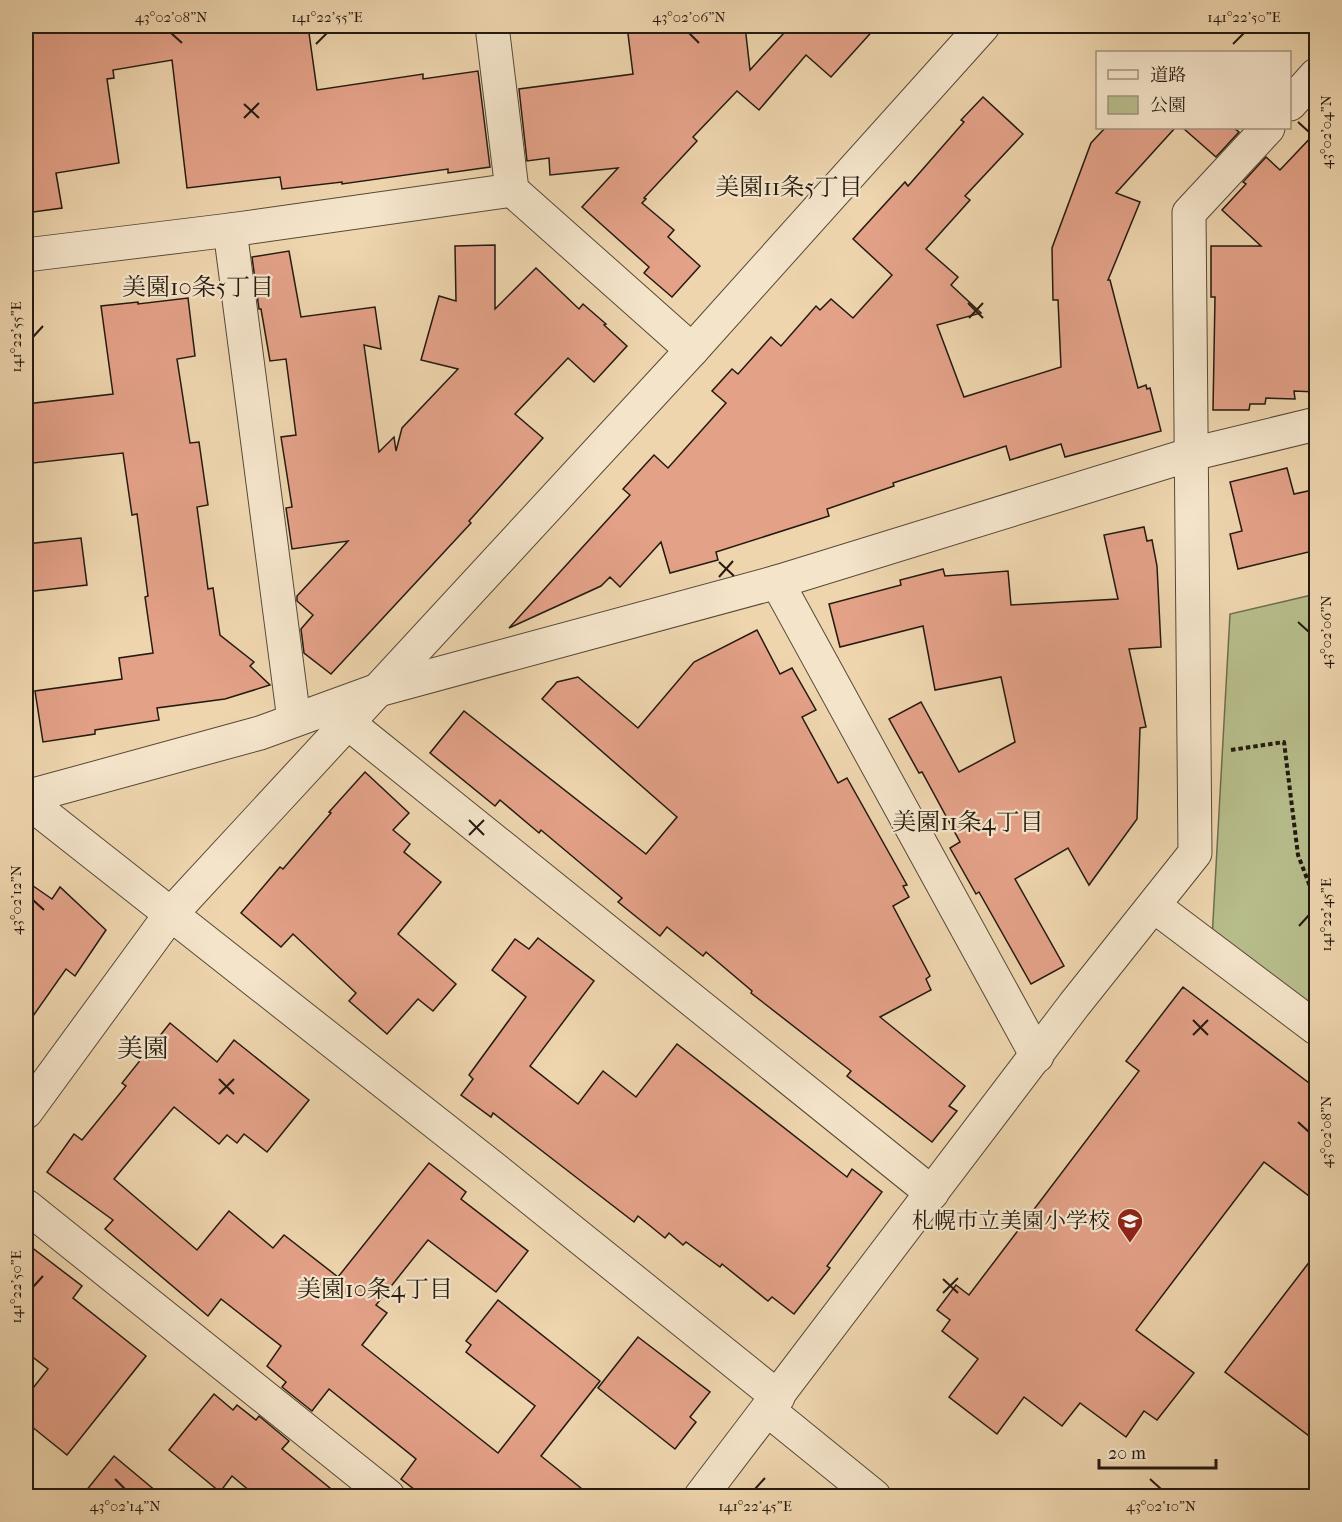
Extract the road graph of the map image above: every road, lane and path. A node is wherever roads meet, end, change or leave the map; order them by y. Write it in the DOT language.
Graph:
graph roads {
  1 [pos="492,26"];
  2 [pos="983,26"];
  3 [pos="1317,75"];
  4 [pos="1291,103"];
  5 [pos="1267,129"];
  6 [pos="512,190"];
  7 [pos="230,230"];
  8 [pos="26,255"];
  9 [pos="692,350"];
  10 [pos="1317,424"];
  11 [pos="1192,454"];
  12 [pos="777,582"];
  13 [pos="378,690"];
  14 [pos="294,720"];
  15 [pos="348,723"];
  16 [pos="1221,752"];
  17 [pos="26,798"];
  18 [pos="1317,902"];
  19 [pos="1155,906"];
  20 [pos="170,915"];
  21 [pos="1317,1028"];
  22 [pos="1037,1056"];
  23 [pos="26,1113"];
  24 [pos="932,1193"];
  25 [pos="26,1206"];
  26 [pos="773,1403"];
  27 [pos="388,1497"];
  28 [pos="701,1497"];
  29 [pos="874,1497"];
  1 -- 6 [label="street"];
  2 -- 9 [label="street"];
  3 -- 4 [label="street"];
  5 -- 11 [label="street"];
  6 -- 7 [label="street"];
  6 -- 9 [label="street"];
  7 -- 8 [label="street"];
  7 -- 14 [label="street"];
  9 -- 13 [label="street"];
  10 -- 11 [label="street"];
  11 -- 12 [label="street"];
  11 -- 19 [label="street"];
  12 -- 13 [label="street"];
  12 -- 22 [label="street"];
  13 -- 14 [label="street"];
  13 -- 15 [label="street"];
  14 -- 17 [label="street"];
  15 -- 20 [label="street"];
  15 -- 24 [label="street"];
  16 -- 18 [label="path"];
  17 -- 20 [label="street"];
  19 -- 21 [label="street"];
  19 -- 22 [label="street"];
  20 -- 23 [label="street"];
  20 -- 26 [label="street"];
  22 -- 24 [label="street"];
  24 -- 26 [label="street"];
  25 -- 27 [label="street"];
  26 -- 28 [label="street"];
  26 -- 29 [label="street"];
}
